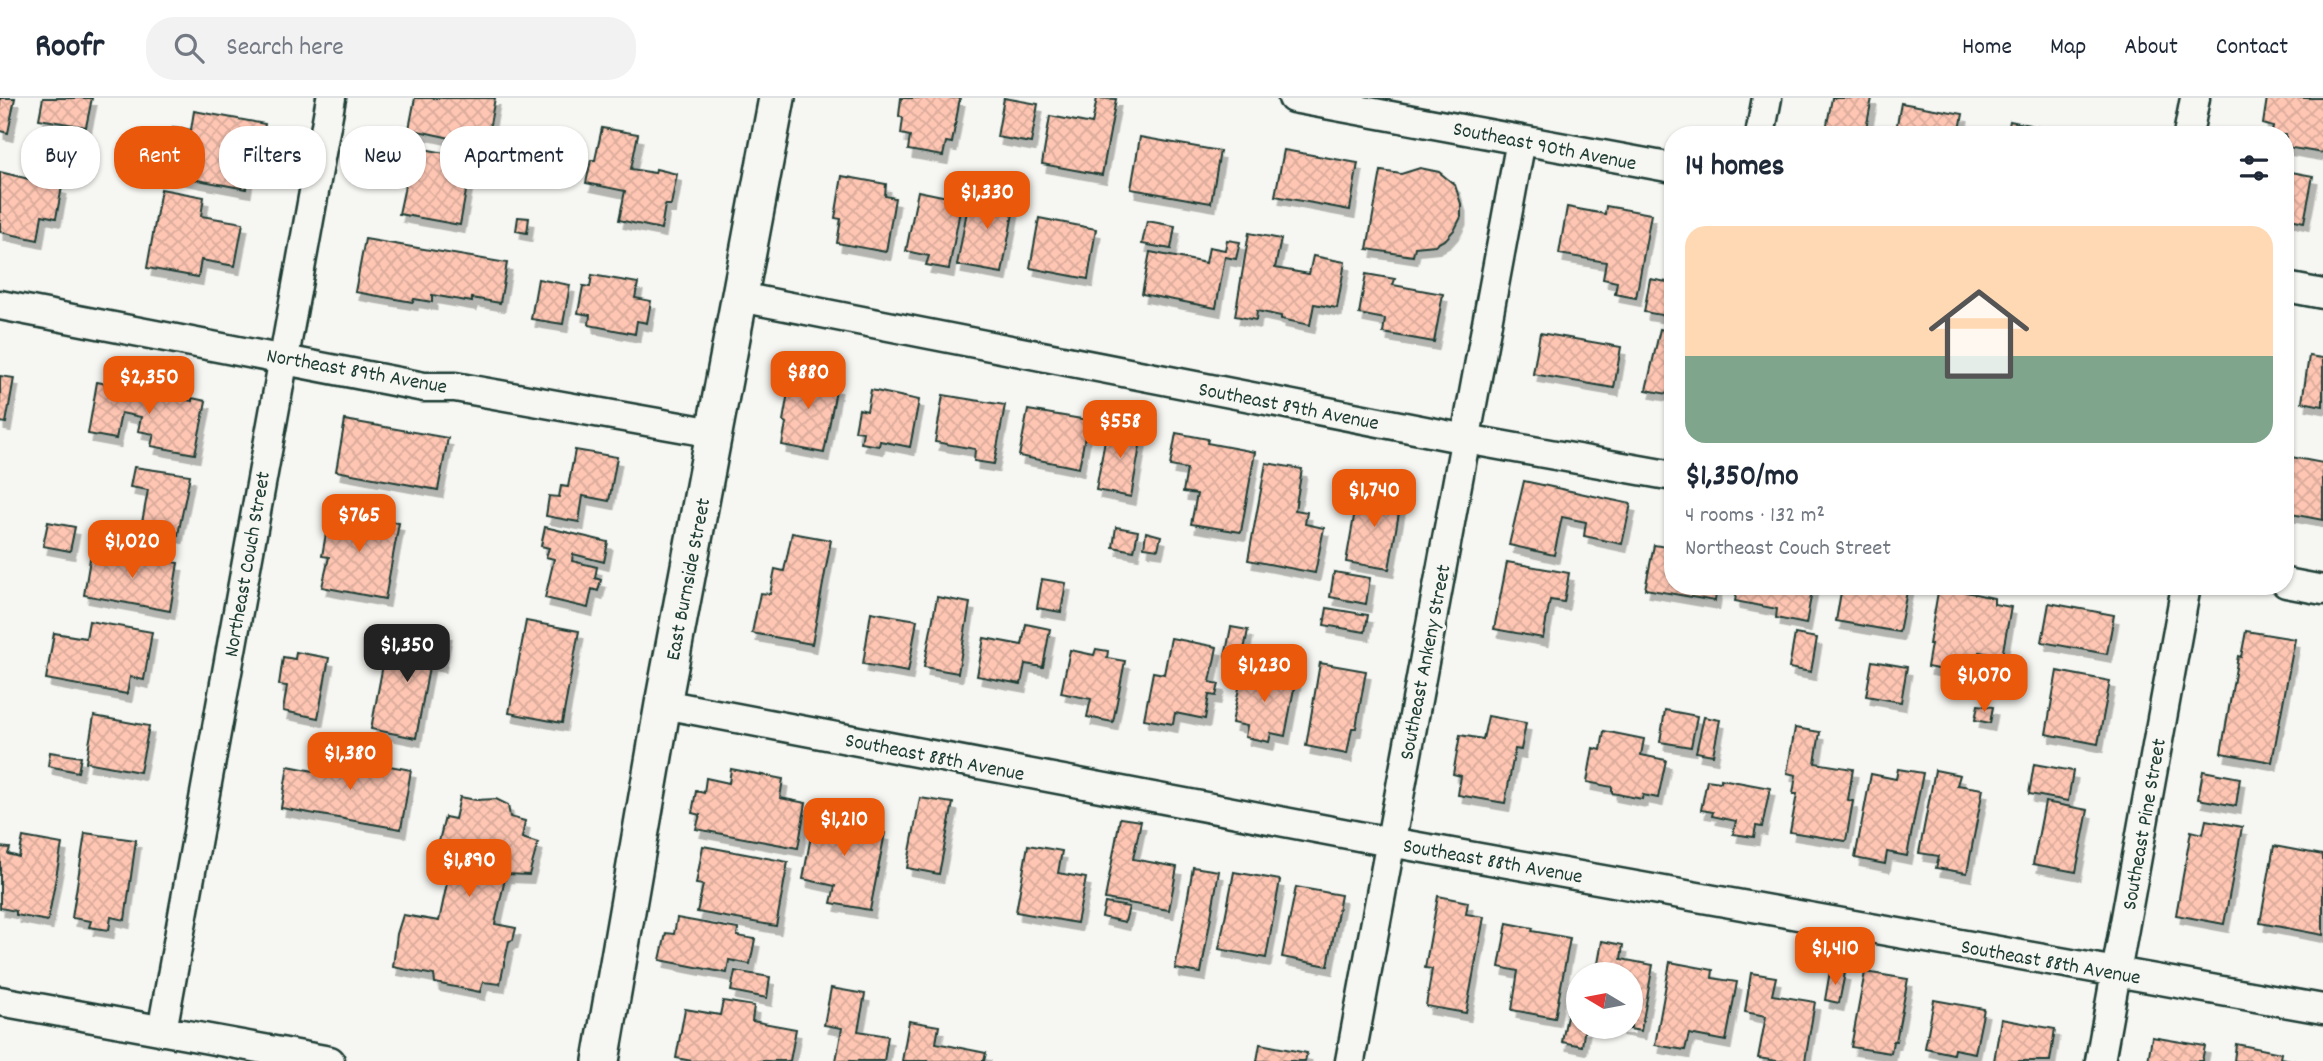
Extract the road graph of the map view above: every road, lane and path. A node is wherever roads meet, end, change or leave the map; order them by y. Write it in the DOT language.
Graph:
graph roads {
  1 [pos="331,98"];
  2 [pos="777,98"];
  3 [pos="1293,98"];
  4 [pos="1767,98"];
  5 [pos="2195,98"];
  6 [pos="1331,101"];
  7 [pos="1762,126"];
  8 [pos="2190,126"];
  9 [pos="1521,140"];
  10 [pos="1664,167"];
  11 [pos="2294,289"];
  12 [pos="2323,294"];
  13 [pos="740,297"];
  14 [pos="0,304"];
  15 [pos="283,359"];
  16 [pos="714,433"];
  17 [pos="1466,439"];
  18 [pos="1664,473"];
  19 [pos="2294,585"];
  20 [pos="2323,590"];
  21 [pos="2184,595"];
  22 [pos="663,704"];
  23 [pos="1390,842"];
  24 [pos="2115,973"];
  25 [pos="0,1001"];
  26 [pos="2323,1009"];
  27 [pos="162,1031"];
  28 [pos="330,1061"];
  29 [pos="601,1061"];
  30 [pos="1350,1061"];
  31 [pos="2100,1061"];
  1 -- 15 [label="street, Northeast Couch Street"];
  2 -- 13 [label="street, East Burnside Street"];
  3 -- 6 [label="street, Southeast 90th Avenue"];
  4 -- 7 [label="street"];
  5 -- 8 [label="street"];
  6 -- 9 [label="street, Southeast 90th Avenue"];
  9 -- 10 [label="street, Southeast 90th Avenue"];
  9 -- 17 [label="street, Southeast Ankeny Street"];
  11 -- 12 [label="street"];
  13 -- 16 [label="street, East Burnside Street"];
  13 -- 17 [label="street, Southeast 89th Avenue"];
  14 -- 15 [label="street, Northeast 89th Avenue"];
  15 -- 16 [label="street, Northeast 89th Avenue"];
  15 -- 27 [label="street, Northeast Couch Street"];
  16 -- 22 [label="street, East Burnside Street"];
  17 -- 18 [label="street, Southeast 89th Avenue"];
  17 -- 23 [label="street, Southeast Ankeny Street"];
  19 -- 20 [label="street"];
  21 -- 24 [label="street, Southeast Pine Street"];
  22 -- 23 [label="street, Southeast 88th Avenue"];
  22 -- 29 [label="street, East Burnside Street"];
  23 -- 24 [label="street, Southeast 88th Avenue"];
  23 -- 30 [label="street, Southeast Ankeny Street"];
  24 -- 26 [label="street, Southeast 88th Avenue"];
  24 -- 31 [label="street, Southeast Pine Street"];
  25 -- 27 [label="street"];
  27 -- 28 [label="street"];
}
